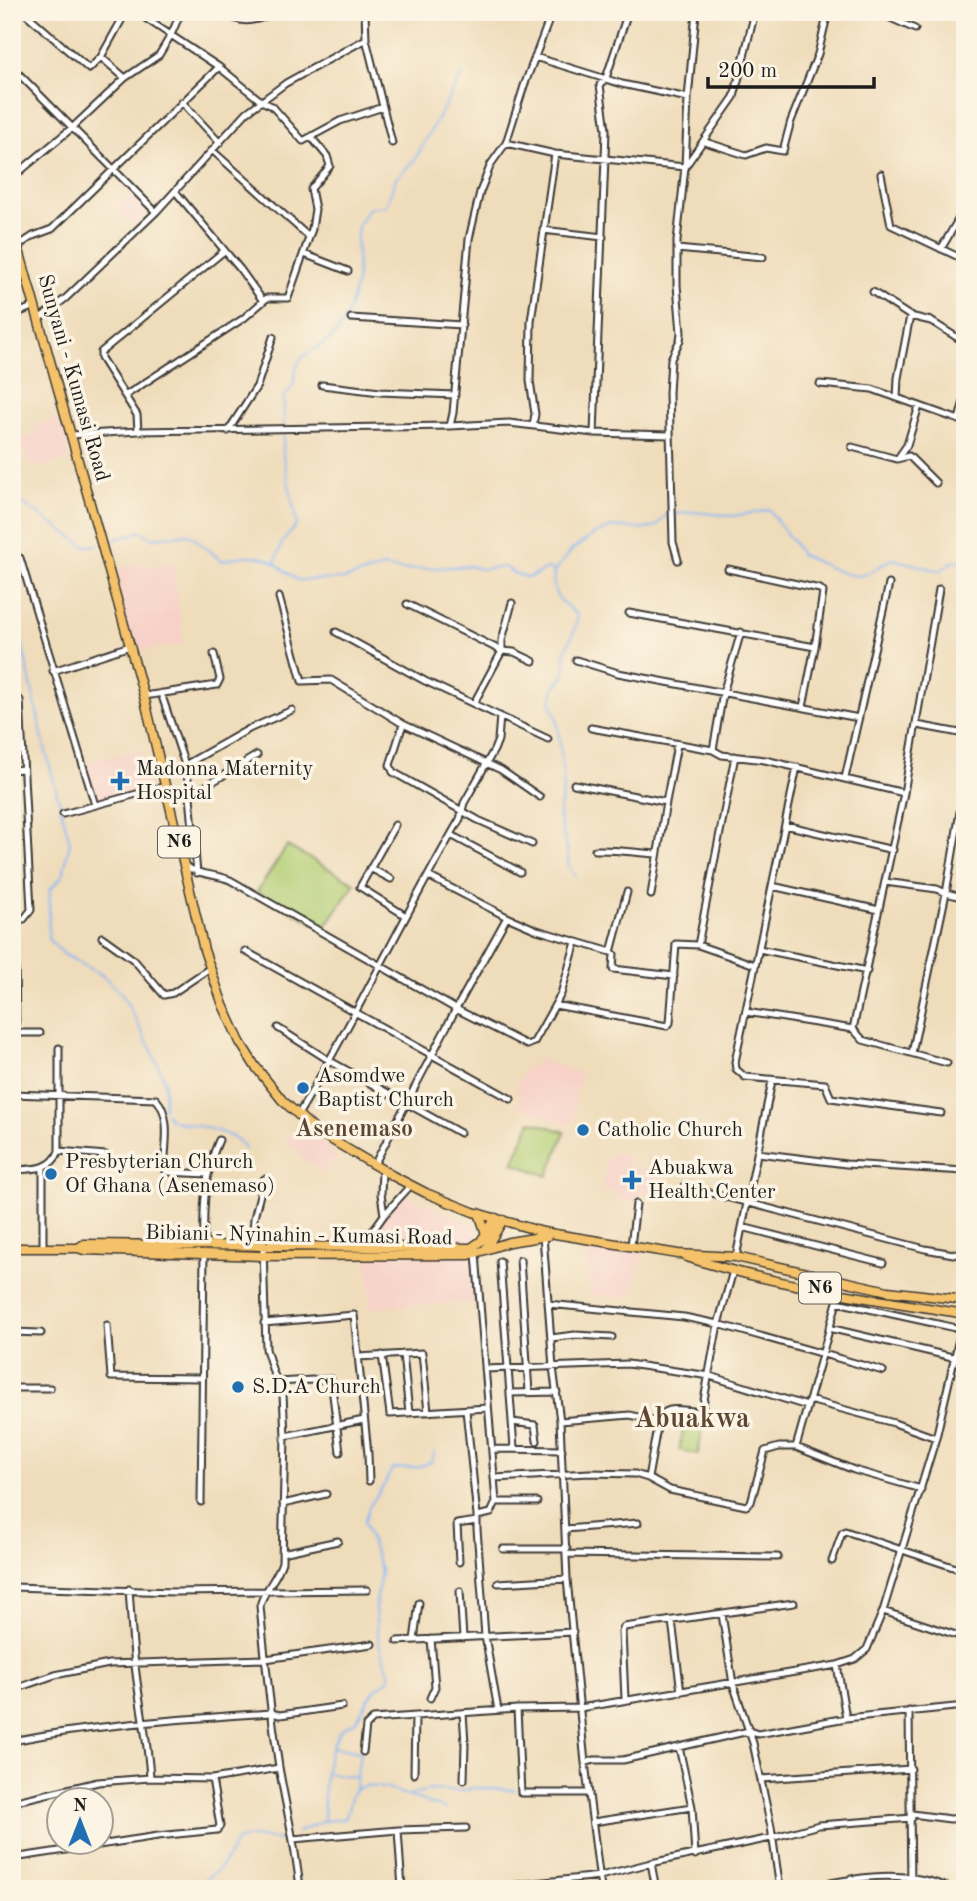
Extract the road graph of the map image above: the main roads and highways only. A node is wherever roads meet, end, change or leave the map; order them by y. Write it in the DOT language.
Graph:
graph roads {
  1 [pos="12,225"];
  2 [pos="15,249"];
  3 [pos="478,1213"];
  4 [pos="500,1219"];
  5 [pos="486,1234"];
  6 [pos="554,1235"];
  7 [pos="12,1248"];
  8 [pos="204,1250"];
  9 [pos="262,1251"];
  10 [pos="481,1252"];
  11 [pos="678,1254"];
  12 [pos="965,1300"];
  13 [pos="965,1314"];
  1 -- 2 [label="main road, Sunyani - Kumasi Road / N6"];
  2 -- 3 [label="main road, Sunyani - Kumasi Road / N6"];
  3 -- 4 [label="main road, N6"];
  3 -- 5 [label="main road"];
  4 -- 5 [label="main road"];
  4 -- 6 [label="main road, N6"];
  4 -- 10 [label="main road"];
  5 -- 9 [label="main road, Bibiani - Nyinahin - Kumasi Road"];
  6 -- 10 [label="main road, Bibiani - Nyinahin - Kumasi Road"];
  6 -- 11 [label="main road, N6"];
  7 -- 8 [label="main road, Bibiani - Nyinahin - Kumasi Road"];
  8 -- 9 [label="main road, Bibiani - Nyinahin - Kumasi Road"];
  8 -- 9 [label="main road, Bibiani - Nyinahin - Kumasi Road"];
  9 -- 10 [label="main road, Bibiani - Nyinahin - Kumasi Road"];
  11 -- 12 [label="main road, N6"];
  11 -- 13 [label="main road, N6"];
}
